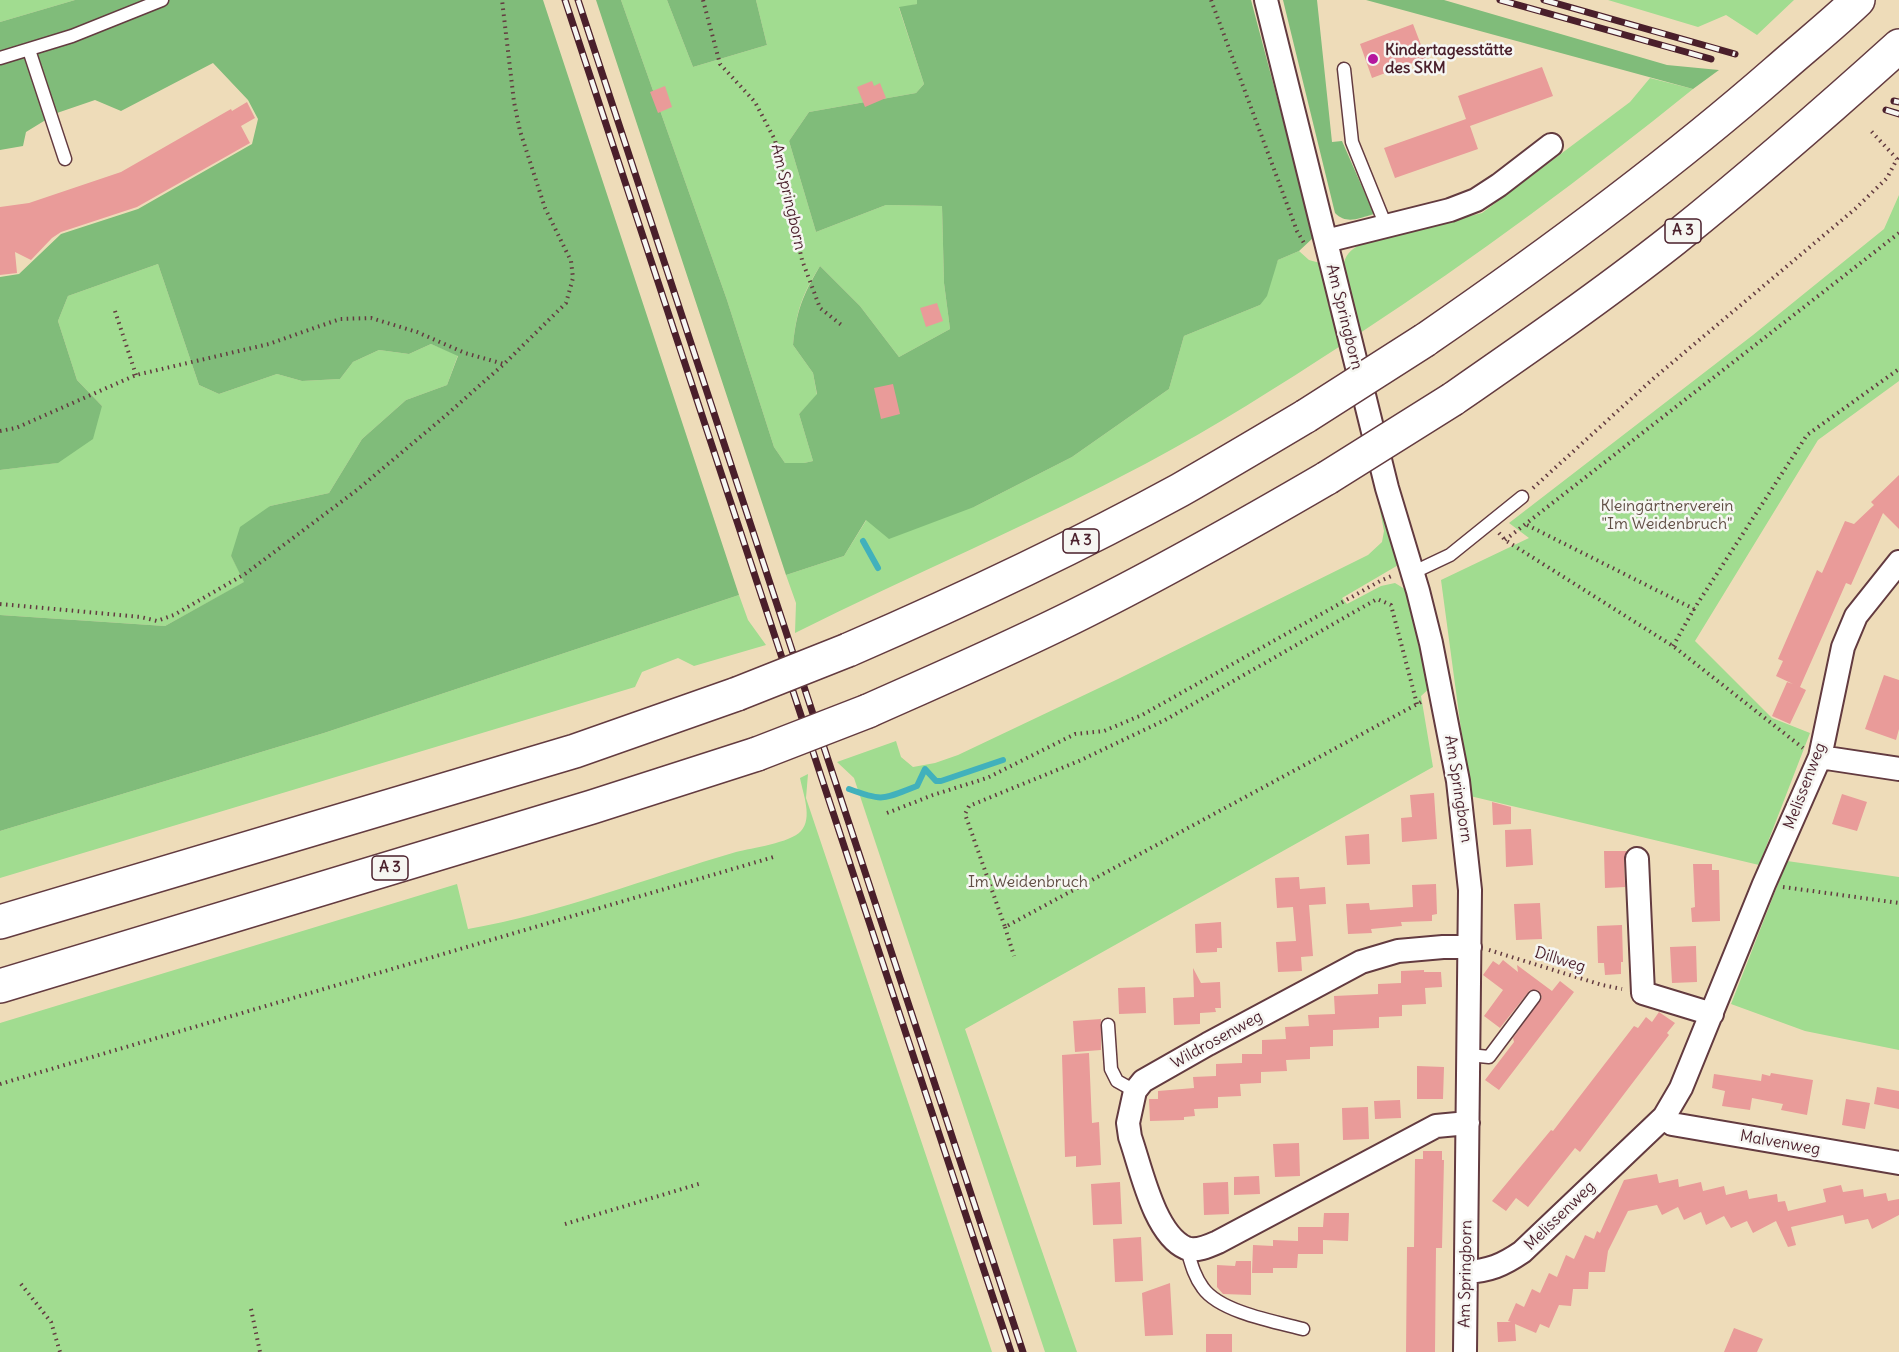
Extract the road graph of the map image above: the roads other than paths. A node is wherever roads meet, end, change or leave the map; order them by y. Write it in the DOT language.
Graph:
graph roads {
  1 [pos="162,0"];
  2 [pos="1266,0"];
  3 [pos="1858,0"];
  4 [pos="1899,46"];
  5 [pos="29,50"];
  6 [pos="0,58"];
  7 [pos="1344,69"];
  8 [pos="1551,145"];
  9 [pos="65,159"];
  10 [pos="1386,226"];
  11 [pos="1326,241"];
  12 [pos="1522,497"];
  13 [pos="1899,562"];
  14 [pos="1412,573"];
  15 [pos="1820,757"];
  16 [pos="1899,769"];
  17 [pos="1637,860"];
  18 [pos="0,922"];
  19 [pos="1470,948"];
  20 [pos="0,986"];
  21 [pos="1534,997"];
  22 [pos="1712,1014"];
  23 [pos="1108,1025"];
  24 [pos="1469,1055"];
  25 [pos="1135,1091"];
  26 [pos="1664,1117"];
  27 [pos="1468,1123"];
  28 [pos="1899,1163"];
  29 [pos="1187,1249"];
  30 [pos="1466,1272"];
  31 [pos="1303,1329"];
  32 [pos="1465,1352"];
  1 -- 5 [label="lane"];
  2 -- 11 [label="street, Am Springborn"];
  3 -- 18 [label="highway, A 3, bridge"];
  4 -- 20 [label="highway, A 3, bridge"];
  5 -- 6 [label="lane"];
  5 -- 9 [label="lane"];
  7 -- 10 [label="lane"];
  8 -- 10 [label="street, Am Springborn"];
  10 -- 11 [label="street, Am Springborn"];
  11 -- 14 [label="street, Am Springborn"];
  12 -- 14 [label="lane"];
  13 -- 15 [label="street, Melissenweg"];
  14 -- 19 [label="street, Am Springborn"];
  15 -- 16 [label="street"];
  15 -- 22 [label="street, Melissenweg"];
  17 -- 22 [label="street"];
  19 -- 24 [label="street, Am Springborn"];
  19 -- 25 [label="street, Wildrosenweg"];
  21 -- 24 [label="lane"];
  22 -- 26 [label="street, Melissenweg"];
  23 -- 25 [label="lane"];
  24 -- 27 [label="street, Am Springborn"];
  25 -- 29 [label="street"];
  26 -- 28 [label="street, Malvenweg"];
  26 -- 30 [label="street, Melissenweg"];
  27 -- 29 [label="street"];
  27 -- 30 [label="street, Am Springborn"];
  29 -- 31 [label="lane"];
  30 -- 32 [label="street, Am Springborn"];
}
